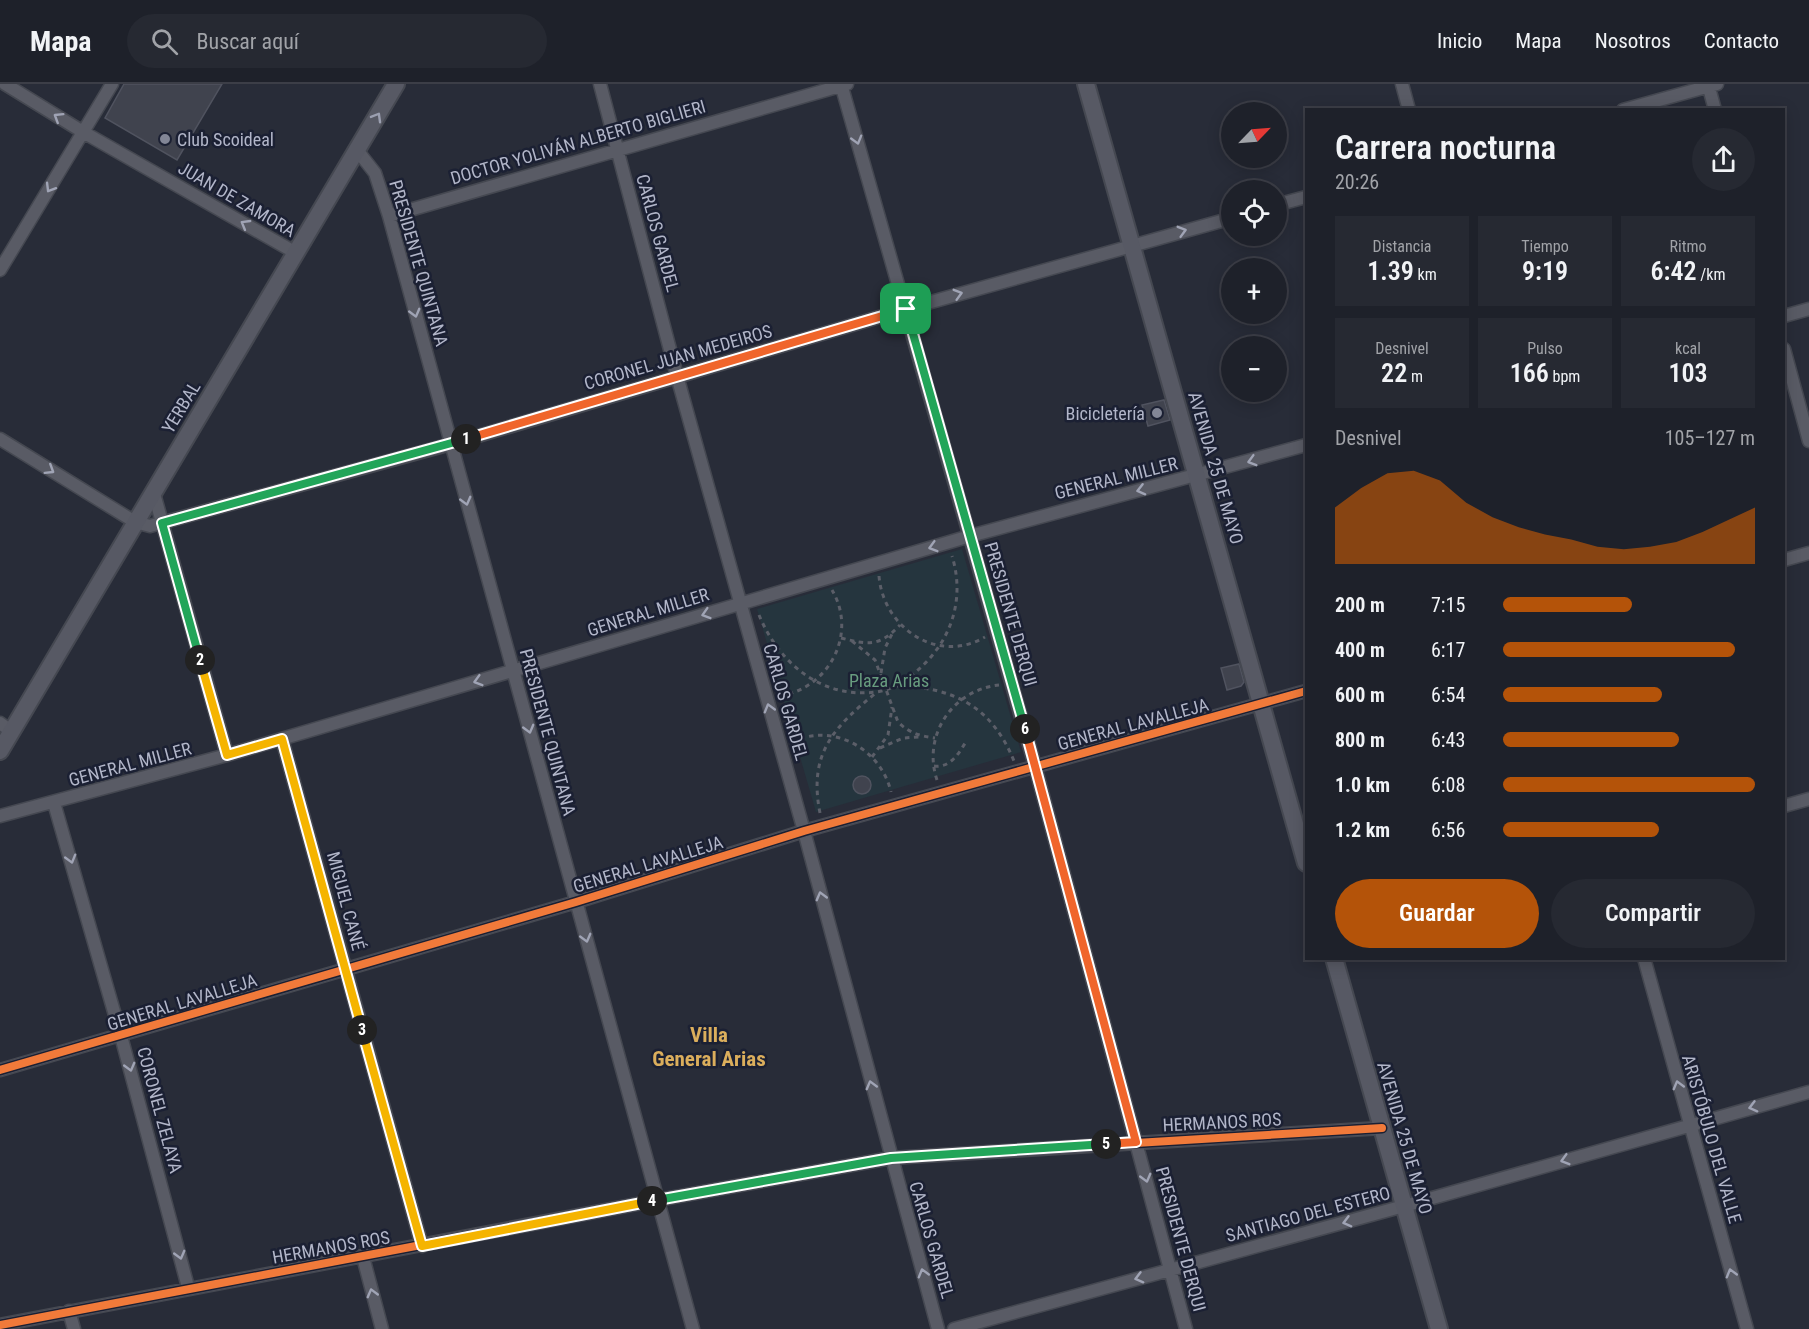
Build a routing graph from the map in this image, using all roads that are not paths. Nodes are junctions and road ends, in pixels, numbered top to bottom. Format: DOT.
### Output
graph roads {
  1 [pos="5,84"];
  2 [pos="112,84"];
  3 [pos="396,84"];
  4 [pos="600,84"];
  5 [pos="843,84"];
  6 [pos="1086,84"];
  7 [pos="1402,84"];
  8 [pos="1711,85"];
  9 [pos="1408,108"];
  10 [pos="1630,108"];
  11 [pos="1715,108"];
  12 [pos="83,132"];
  13 [pos="618,149"];
  14 [pos="357,150"];
  15 [pos="1305,197"];
  16 [pos="1287,202"];
  17 [pos="389,216"];
  18 [pos="1221,221"];
  19 [pos="1133,245"];
  20 [pos="296,253"];
  21 [pos="0,270"];
  22 [pos="906,309"];
  23 [pos="1809,309"];
  24 [pos="1785,316"];
  25 [pos="1785,353"];
  26 [pos="677,376"];
  27 [pos="0,439"];
  28 [pos="1809,441"];
  29 [pos="450,444"];
  30 [pos="1305,445"];
  31 [pos="1198,476"];
  32 [pos="153,490"];
  33 [pos="135,522"];
  34 [pos="162,523"];
  35 [pos="970,536"];
  36 [pos="1809,553"];
  37 [pos="1785,560"];
  38 [pos="740,604"];
  39 [pos="513,671"];
  40 [pos="1305,692"];
  41 [pos="1261,704"];
  42 [pos="6,727"];
  43 [pos="282,739"];
  44 [pos="0,751"];
  45 [pos="227,755"];
  46 [pos="1035,766"];
  47 [pos="1809,799"];
  48 [pos="54,803"];
  49 [pos="1785,806"];
  50 [pos="0,816"];
  51 [pos="804,831"];
  52 [pos="1305,859"];
  53 [pos="576,902"];
  54 [pos="1335,960"];
  55 [pos="1645,960"];
  56 [pos="345,969"];
  57 [pos="122,1036"];
  58 [pos="0,1071"];
  59 [pos="1809,1092"];
  60 [pos="1689,1124"];
  61 [pos="1382,1128"];
  62 [pos="1136,1142"];
  63 [pos="891,1158"];
  64 [pos="658,1200"];
  65 [pos="1404,1206"];
  66 [pos="422,1246"];
  67 [pos="363,1257"];
  68 [pos="1170,1270"];
  69 [pos="189,1287"];
  70 [pos="69,1311"];
  71 [pos="0,1325"];
  72 [pos="74,1329"];
  73 [pos="382,1329"];
  74 [pos="693,1329"];
  75 [pos="938,1329"];
  76 [pos="954,1329"];
  77 [pos="1186,1329"];
  78 [pos="1438,1329"];
  79 [pos="1747,1329"];
  12 -- 1 [label="street, JUAN DE ZAMORA, one-way"];
  2 -- 12 [label="street"];
  14 -- 3 [label="main road, YERBAL, one-way"];
  4 -- 13 [label="street, CARLOS GARDEL"];
  5 -- 13 [label="street, DOCTOR YOLIVÁN ALBERTO BIGLIERI"];
  5 -- 22 [label="street, PRESIDENTE DERQUI, one-way"];
  6 -- 19 [label="main road, AVENIDA 25 DE MAYO"];
  7 -- 9 [label="street"];
  8 -- 10 [label="street"];
  8 -- 11 [label="street"];
  20 -- 12 [label="street, JUAN DE ZAMORA, one-way"];
  12 -- 21 [label="street, one-way"];
  13 -- 17 [label="street, DOCTOR YOLIVÁN ALBERTO BIGLIERI"];
  13 -- 26 [label="street, CARLOS GARDEL"];
  14 -- 17 [label="street, PRESIDENTE QUINTANA"];
  14 -- 20 [label="main road, YERBAL"];
  15 -- 16 [label="street"];
  17 -- 29 [label="street, PRESIDENTE QUINTANA, one-way"];
  19 -- 18 [label="street, CORONEL JUAN MEDEIROS, one-way"];
  22 -- 19 [label="street, CORONEL JUAN MEDEIROS, one-way"];
  19 -- 31 [label="main road, AVENIDA 25 DE MAYO"];
  20 -- 32 [label="main road, YERBAL"];
  22 -- 26 [label="street, CORONEL JUAN MEDEIROS"];
  22 -- 35 [label="street, PRESIDENTE DERQUI"];
  23 -- 24 [label="street"];
  25 -- 28 [label="street"];
  26 -- 29 [label="street, CORONEL JUAN MEDEIROS"];
  26 -- 38 [label="street, CARLOS GARDEL"];
  27 -- 33 [label="street, one-way"];
  29 -- 34 [label="street, CORONEL JUAN MEDEIROS"];
  29 -- 39 [label="street, PRESIDENTE QUINTANA, one-way"];
  30 -- 31 [label="street, GENERAL MILLER, one-way"];
  31 -- 35 [label="street, GENERAL MILLER, one-way"];
  31 -- 41 [label="main road, AVENIDA 25 DE MAYO"];
  32 -- 33 [label="main road, YERBAL"];
  32 -- 34 [label="street"];
  33 -- 34 [label="street, CORONEL JUAN MEDEIROS"];
  33 -- 42 [label="main road, YERBAL"];
  34 -- 45 [label="street"];
  35 -- 38 [label="street, GENERAL MILLER, one-way"];
  35 -- 46 [label="street, PRESIDENTE DERQUI"];
  36 -- 37 [label="street"];
  38 -- 39 [label="street, GENERAL MILLER, one-way"];
  51 -- 38 [label="street, CARLOS GARDEL, one-way"];
  39 -- 43 [label="street, GENERAL MILLER, one-way"];
  39 -- 53 [label="street, PRESIDENTE QUINTANA, one-way"];
  40 -- 41 [label="street, GENERAL LAVALLEJA"];
  41 -- 46 [label="street, GENERAL LAVALLEJA"];
  41 -- 52 [label="main road, AVENIDA 25 DE MAYO"];
  42 -- 44 [label="main road, YERBAL"];
  43 -- 45 [label="street, GENERAL MILLER"];
  43 -- 56 [label="street, MIGUEL CANÉ"];
  45 -- 48 [label="street, GENERAL MILLER"];
  46 -- 51 [label="street, GENERAL LAVALLEJA"];
  46 -- 62 [label="street, PRESIDENTE DERQUI"];
  47 -- 49 [label="street"];
  48 -- 50 [label="street, GENERAL MILLER"];
  48 -- 57 [label="street, CORONEL ZELAYA, one-way"];
  51 -- 53 [label="street, GENERAL LAVALLEJA"];
  63 -- 51 [label="street, CARLOS GARDEL, one-way"];
  53 -- 56 [label="street, GENERAL LAVALLEJA"];
  53 -- 64 [label="street, PRESIDENTE QUINTANA, one-way"];
  54 -- 61 [label="main road, AVENIDA 25 DE MAYO"];
  60 -- 55 [label="street, ARISTÓBULO DEL VALLE, one-way"];
  56 -- 57 [label="street, GENERAL LAVALLEJA"];
  56 -- 66 [label="street, MIGUEL CANÉ"];
  57 -- 58 [label="street, GENERAL LAVALLEJA"];
  57 -- 69 [label="street, CORONEL ZELAYA, one-way"];
  59 -- 60 [label="street, SANTIAGO DEL ESTERO, one-way"];
  60 -- 65 [label="street, SANTIAGO DEL ESTERO, one-way"];
  79 -- 60 [label="street, ARISTÓBULO DEL VALLE, one-way"];
  61 -- 62 [label="street, HERMANOS ROS"];
  61 -- 65 [label="main road, AVENIDA 25 DE MAYO"];
  62 -- 63 [label="street, HERMANOS ROS"];
  62 -- 68 [label="street, PRESIDENTE DERQUI, one-way"];
  63 -- 64 [label="street, HERMANOS ROS"];
  75 -- 63 [label="street, CARLOS GARDEL, one-way"];
  64 -- 66 [label="street, HERMANOS ROS"];
  64 -- 74 [label="street, PRESIDENTE QUINTANA"];
  65 -- 68 [label="street, SANTIAGO DEL ESTERO, one-way"];
  65 -- 78 [label="main road, AVENIDA 25 DE MAYO"];
  66 -- 67 [label="street, HERMANOS ROS"];
  67 -- 69 [label="street, HERMANOS ROS"];
  73 -- 67 [label="street, one-way"];
  68 -- 76 [label="street, SANTIAGO DEL ESTERO, one-way"];
  68 -- 77 [label="street, PRESIDENTE DERQUI"];
  69 -- 70 [label="street, HERMANOS ROS"];
  70 -- 71 [label="street, HERMANOS ROS"];
  70 -- 72 [label="street"];
}
